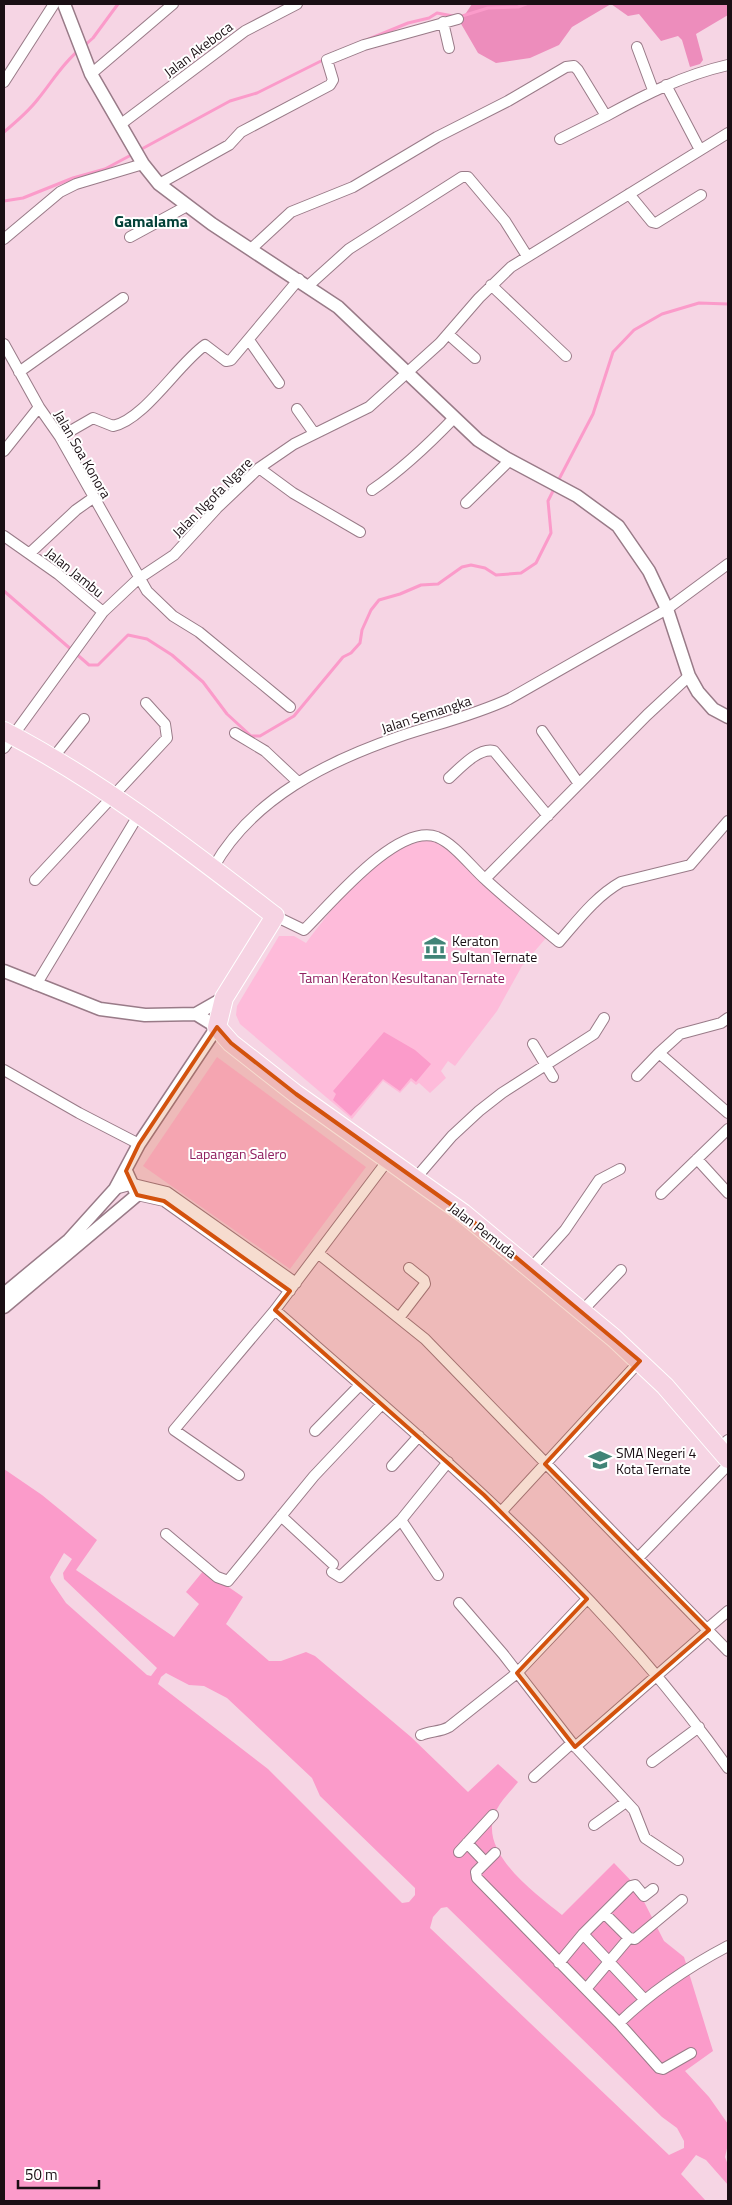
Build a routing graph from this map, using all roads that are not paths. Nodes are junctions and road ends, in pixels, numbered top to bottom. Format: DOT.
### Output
graph roads {
  1 [pos="54,4"];
  2 [pos="64,4"];
  3 [pos="173,4"];
  4 [pos="297,4"];
  5 [pos="458,19"];
  6 [pos="443,22"];
  7 [pos="637,47"];
  8 [pos="449,48"];
  9 [pos="728,65"];
  10 [pos="88,68"];
  11 [pos="4,82"];
  12 [pos="666,85"];
  13 [pos="653,90"];
  14 [pos="606,116"];
  15 [pos="121,124"];
  16 [pos="728,133"];
  17 [pos="560,139"];
  18 [pos="700,150"];
  19 [pos="138,156"];
  20 [pos="159,184"];
  21 [pos="629,194"];
  22 [pos="701,195"];
  23 [pos="187,206"];
  24 [pos="130,237"];
  25 [pos="4,239"];
  26 [pos="251,249"];
  27 [pos="527,256"];
  28 [pos="304,283"];
  29 [pos="491,285"];
  30 [pos="123,298"];
  31 [pos="448,334"];
  32 [pos="249,340"];
  33 [pos="4,344"];
  34 [pos="566,356"];
  35 [pos="475,358"];
  36 [pos="19,372"];
  37 [pos="408,373"];
  38 [pos="279,383"];
  39 [pos="39,407"];
  40 [pos="297,410"];
  41 [pos="454,418"];
  42 [pos="314,434"];
  43 [pos="60,437"];
  44 [pos="4,451"];
  45 [pos="510,460"];
  46 [pos="259,468"];
  47 [pos="372,490"];
  48 [pos="93,498"];
  49 [pos="466,503"];
  50 [pos="360,532"];
  51 [pos="4,536"];
  52 [pos="30,553"];
  53 [pos="728,564"];
  54 [pos="138,579"];
  55 [pos="667,609"];
  56 [pos="103,612"];
  57 [pos="689,676"];
  58 [pos="146,703"];
  59 [pos="290,707"];
  60 [pos="728,717"];
  61 [pos="84,719"];
  62 [pos="542,731"];
  63 [pos="235,733"];
  64 [pos="7,738"];
  65 [pos="53,758"];
  66 [pos="449,778"];
  67 [pos="298,782"];
  68 [pos="579,784"];
  69 [pos="114,796"];
  70 [pos="139,814"];
  71 [pos="548,816"];
  72 [pos="728,822"];
  73 [pos="213,868"];
  74 [pos="35,880"];
  75 [pos="485,880"];
  76 [pos="275,916"];
  77 [pos="4,971"];
  78 [pos="36,985"];
  79 [pos="224,998"];
  80 [pos="196,1014"];
  81 [pos="604,1018"];
  82 [pos="726,1024"];
  83 [pos="217,1027"];
  84 [pos="533,1044"];
  85 [pos="660,1053"];
  86 [pos="545,1064"];
  87 [pos="4,1070"];
  88 [pos="637,1076"];
  89 [pos="553,1077"];
  90 [pos="728,1113"];
  91 [pos="728,1129"];
  92 [pos="139,1144"];
  93 [pos="697,1159"];
  94 [pos="388,1160"];
  95 [pos="620,1169"];
  96 [pos="126,1171"];
  97 [pos="415,1179"];
  98 [pos="115,1189"];
  99 [pos="135,1189"];
  100 [pos="728,1193"];
  101 [pos="660,1194"];
  102 [pos="319,1254"];
  103 [pos="409,1268"];
  104 [pos="531,1268"];
  105 [pos="621,1270"];
  106 [pos="293,1287"];
  107 [pos="4,1294"];
  108 [pos="4,1307"];
  109 [pos="275,1310"];
  110 [pos="582,1311"];
  111 [pos="399,1318"];
  112 [pos="640,1361"];
  113 [pos="360,1384"];
  114 [pos="382,1404"];
  115 [pos="315,1431"];
  116 [pos="419,1436"];
  117 [pos="725,1449"];
  118 [pos="448,1462"];
  119 [pos="545,1464"];
  120 [pos="728,1465"];
  121 [pos="392,1466"];
  122 [pos="239,1475"];
  123 [pos="502,1511"];
  124 [pos="280,1516"];
  125 [pos="401,1520"];
  126 [pos="166,1534"];
  127 [pos="638,1558"];
  128 [pos="438,1575"];
  129 [pos="587,1598"];
  130 [pos="459,1603"];
  131 [pos="728,1610"];
  132 [pos="708,1630"];
  133 [pos="728,1651"];
  134 [pos="517,1673"];
  135 [pos="657,1674"];
  136 [pos="699,1727"];
  137 [pos="421,1735"];
  138 [pos="573,1745"];
  139 [pos="652,1762"];
  140 [pos="728,1768"];
  141 [pos="534,1777"];
  142 [pos="626,1802"];
  143 [pos="493,1815"];
  144 [pos="594,1824"];
  145 [pos="467,1844"];
  146 [pos="459,1852"];
  147 [pos="495,1852"];
  148 [pos="678,1860"];
  149 [pos="485,1862"];
  150 [pos="653,1888"];
  151 [pos="682,1900"];
  152 [pos="604,1913"];
  153 [pos="583,1934"];
  154 [pos="629,1938"];
  155 [pos="728,1946"];
  156 [pos="610,1962"];
  157 [pos="560,1963"];
  158 [pos="586,1989"];
  159 [pos="644,1999"];
  160 [pos="619,2023"];
  161 [pos="691,2053"];
  1 -- 11 [label="street"];
  2 -- 10 [label="street"];
  3 -- 10 [label="street"];
  4 -- 15 [label="street, Jalan Akeboca"];
  5 -- 6 [label="street"];
  6 -- 8 [label="street"];
  6 -- 20 [label="street"];
  7 -- 13 [label="street"];
  9 -- 12 [label="street"];
  10 -- 15 [label="street"];
  12 -- 13 [label="street"];
  12 -- 18 [label="street"];
  13 -- 14 [label="street"];
  14 -- 17 [label="street"];
  14 -- 26 [label="street"];
  15 -- 19 [label="street"];
  16 -- 18 [label="street, Jalan Ngofa Ngare"];
  18 -- 21 [label="street, Jalan Ngofa Ngare"];
  19 -- 20 [label="street"];
  19 -- 25 [label="street"];
  20 -- 23 [label="street"];
  21 -- 22 [label="street"];
  21 -- 27 [label="street, Jalan Ngofa Ngare"];
  23 -- 24 [label="street"];
  23 -- 26 [label="street"];
  26 -- 28 [label="street"];
  27 -- 28 [label="street"];
  27 -- 29 [label="street, Jalan Ngofa Ngare"];
  28 -- 32 [label="street"];
  28 -- 37 [label="street"];
  29 -- 31 [label="street, Jalan Ngofa Ngare"];
  29 -- 34 [label="street"];
  30 -- 36 [label="street"];
  31 -- 35 [label="street"];
  31 -- 37 [label="street, Jalan Ngofa Ngare"];
  32 -- 38 [label="street"];
  32 -- 43 [label="street"];
  33 -- 36 [label="street, Jalan Soa Konora"];
  36 -- 39 [label="street, Jalan Soa Konora"];
  37 -- 41 [label="street"];
  37 -- 42 [label="street, Jalan Ngofa Ngare"];
  39 -- 43 [label="street, Jalan Soa Konora"];
  39 -- 44 [label="street"];
  40 -- 42 [label="street"];
  41 -- 45 [label="street"];
  41 -- 47 [label="street"];
  42 -- 46 [label="street, Jalan Ngofa Ngare"];
  43 -- 48 [label="street, Jalan Soa Konora"];
  45 -- 49 [label="street"];
  45 -- 55 [label="street"];
  46 -- 50 [label="street"];
  46 -- 54 [label="street, Jalan Ngofa Ngare"];
  48 -- 52 [label="street"];
  48 -- 54 [label="street, Jalan Soa Konora"];
  51 -- 52 [label="street, Jalan Jambu"];
  52 -- 56 [label="street, Jalan Jambu"];
  53 -- 55 [label="street, Jalan Semangka"];
  54 -- 56 [label="street, Jalan Ngofa Ngare"];
  54 -- 59 [label="street, Jalan Soa Konora"];
  55 -- 57 [label="street"];
  55 -- 67 [label="street, Jalan Semangka"];
  56 -- 64 [label="street, Jalan Ngofa Ngare"];
  57 -- 60 [label="street"];
  57 -- 68 [label="street"];
  58 -- 69 [label="street"];
  61 -- 65 [label="street"];
  62 -- 68 [label="street"];
  63 -- 67 [label="street"];
  64 -- 65 [label="highway"];
  65 -- 69 [label="highway"];
  66 -- 71 [label="street"];
  67 -- 73 [label="street, Jalan Semangka"];
  68 -- 71 [label="street"];
  69 -- 70 [label="highway"];
  69 -- 74 [label="street"];
  70 -- 73 [label="highway"];
  70 -- 78 [label="street"];
  71 -- 75 [label="street"];
  72 -- 75 [label="street"];
  73 -- 76 [label="highway"];
  75 -- 76 [label="street"];
  76 -- 79 [label="highway"];
  77 -- 78 [label="street"];
  78 -- 80 [label="street"];
  79 -- 80 [label="street"];
  79 -- 83 [label="highway"];
  80 -- 83 [label="street"];
  81 -- 86 [label="street"];
  82 -- 85 [label="street"];
  83 -- 92 [label="street"];
  83 -- 94 [label="highway, Jalan Pemuda"];
  84 -- 86 [label="street"];
  85 -- 88 [label="street"];
  85 -- 90 [label="street"];
  86 -- 89 [label="street"];
  86 -- 97 [label="street"];
  87 -- 92 [label="street"];
  91 -- 93 [label="street"];
  92 -- 96 [label="street"];
  93 -- 100 [label="street"];
  93 -- 101 [label="street"];
  94 -- 97 [label="highway, Jalan Pemuda"];
  94 -- 102 [label="street"];
  95 -- 104 [label="street"];
  96 -- 98 [label="street"];
  96 -- 99 [label="street"];
  97 -- 104 [label="highway, Jalan Pemuda"];
  98 -- 99 [label="street"];
  98 -- 107 [label="street"];
  99 -- 106 [label="street"];
  99 -- 108 [label="street"];
  102 -- 106 [label="street"];
  102 -- 111 [label="street"];
  103 -- 111 [label="street"];
  104 -- 110 [label="highway, Jalan Pemuda"];
  105 -- 110 [label="street"];
  106 -- 109 [label="street"];
  109 -- 113 [label="street"];
  109 -- 122 [label="street"];
  110 -- 112 [label="highway, Jalan Pemuda"];
  111 -- 119 [label="street"];
  112 -- 117 [label="highway, Jalan Pemuda"];
  112 -- 119 [label="street"];
  113 -- 114 [label="street"];
  113 -- 115 [label="street"];
  114 -- 116 [label="street"];
  114 -- 124 [label="street"];
  116 -- 118 [label="street"];
  116 -- 121 [label="street"];
  118 -- 123 [label="street"];
  118 -- 125 [label="street"];
  119 -- 123 [label="street"];
  119 -- 127 [label="street"];
  120 -- 127 [label="street"];
  123 -- 129 [label="street"];
  124 -- 125 [label="street"];
  124 -- 126 [label="street"];
  125 -- 128 [label="street"];
  127 -- 132 [label="street"];
  129 -- 134 [label="street"];
  129 -- 135 [label="street"];
  130 -- 134 [label="street"];
  131 -- 132 [label="street"];
  132 -- 133 [label="street"];
  132 -- 135 [label="street"];
  134 -- 137 [label="street"];
  134 -- 138 [label="street"];
  135 -- 136 [label="street"];
  135 -- 138 [label="street"];
  136 -- 139 [label="street"];
  136 -- 140 [label="street"];
  138 -- 141 [label="street"];
  138 -- 142 [label="street"];
  142 -- 144 [label="street"];
  142 -- 148 [label="street"];
  143 -- 145 [label="street"];
  145 -- 146 [label="street"];
  145 -- 149 [label="street"];
  147 -- 149 [label="street"];
  149 -- 157 [label="street"];
  150 -- 152 [label="street"];
  151 -- 154 [label="street"];
  152 -- 153 [label="street"];
  152 -- 154 [label="street"];
  153 -- 156 [label="street"];
  153 -- 157 [label="street"];
  154 -- 156 [label="street"];
  155 -- 159 [label="street"];
  156 -- 158 [label="street"];
  156 -- 159 [label="street"];
  157 -- 158 [label="street"];
  158 -- 160 [label="street"];
  159 -- 160 [label="street"];
  160 -- 161 [label="street"];
}
